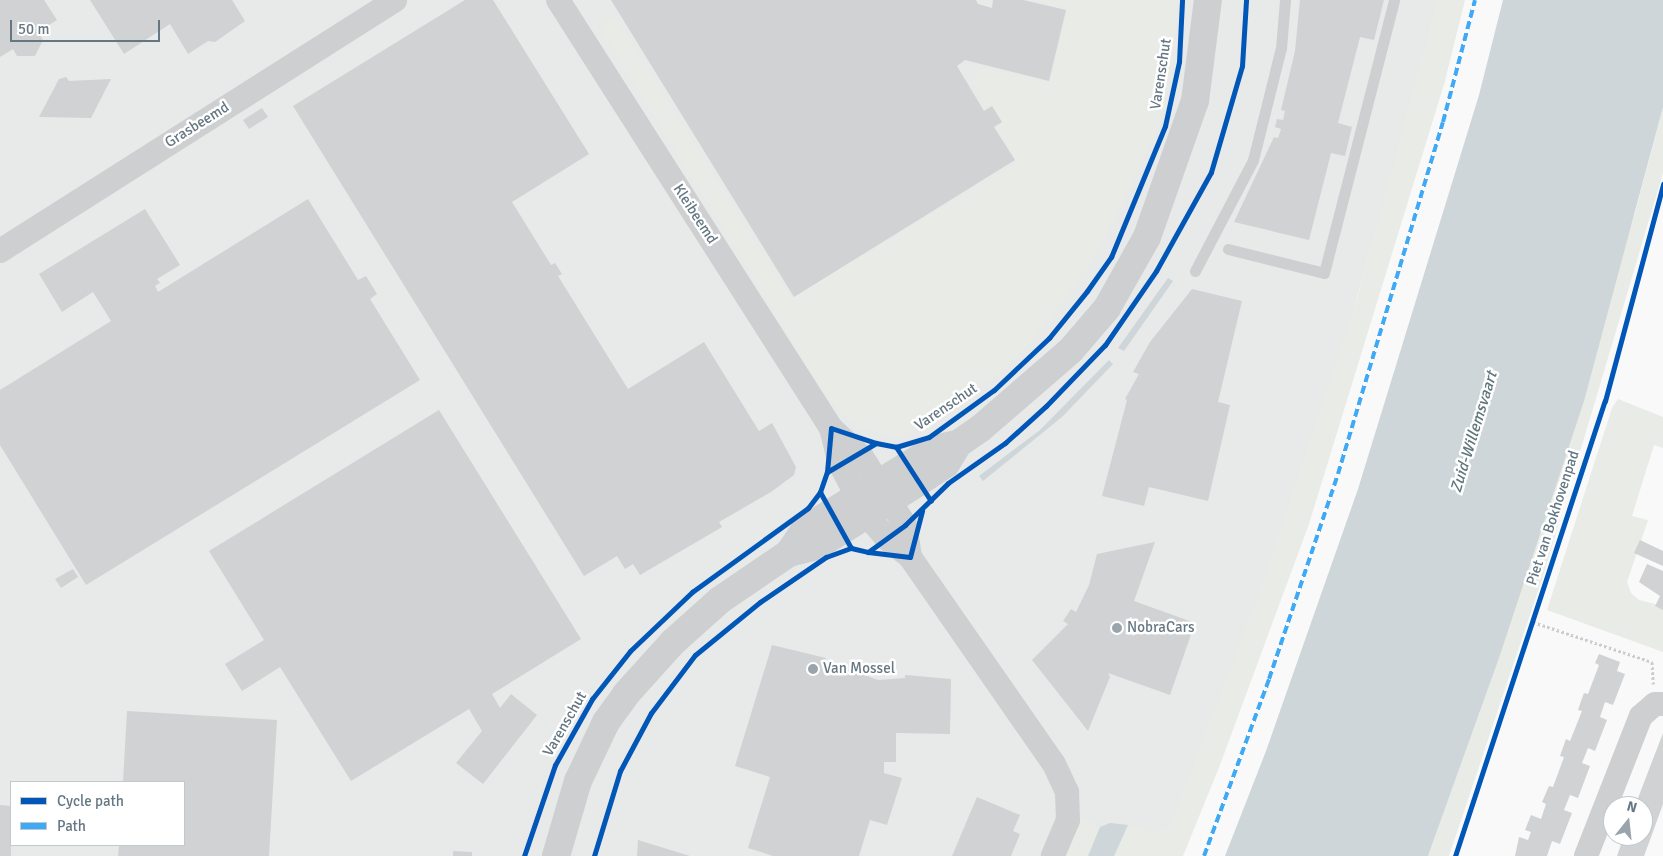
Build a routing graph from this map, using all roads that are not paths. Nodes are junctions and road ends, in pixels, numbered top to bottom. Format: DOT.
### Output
graph roads {
  1 [pos="395,0"];
  2 [pos="558,0"];
  3 [pos="1285,0"];
  4 [pos="1394,0"];
  5 [pos="1207,1"];
  6 [pos="1228,249"];
  7 [pos="0,251"];
  8 [pos="1195,271"];
  9 [pos="873,499"];
  10 [pos="1659,704"];
  11 [pos="556,856"];
  12 [pos="1053,856"];
  13 [pos="1586,856"];
  1 -- 7 [label="street, Grasbeemd"];
  2 -- 9 [label="street, Kleibeemd"];
  3 -- 8 [label="lane"];
  4 -- 6 [label="lane"];
  5 -- 9 [label="street"];
  9 -- 11 [label="street"];
  9 -- 12 [label="street"];
  10 -- 13 [label="street"];
}
